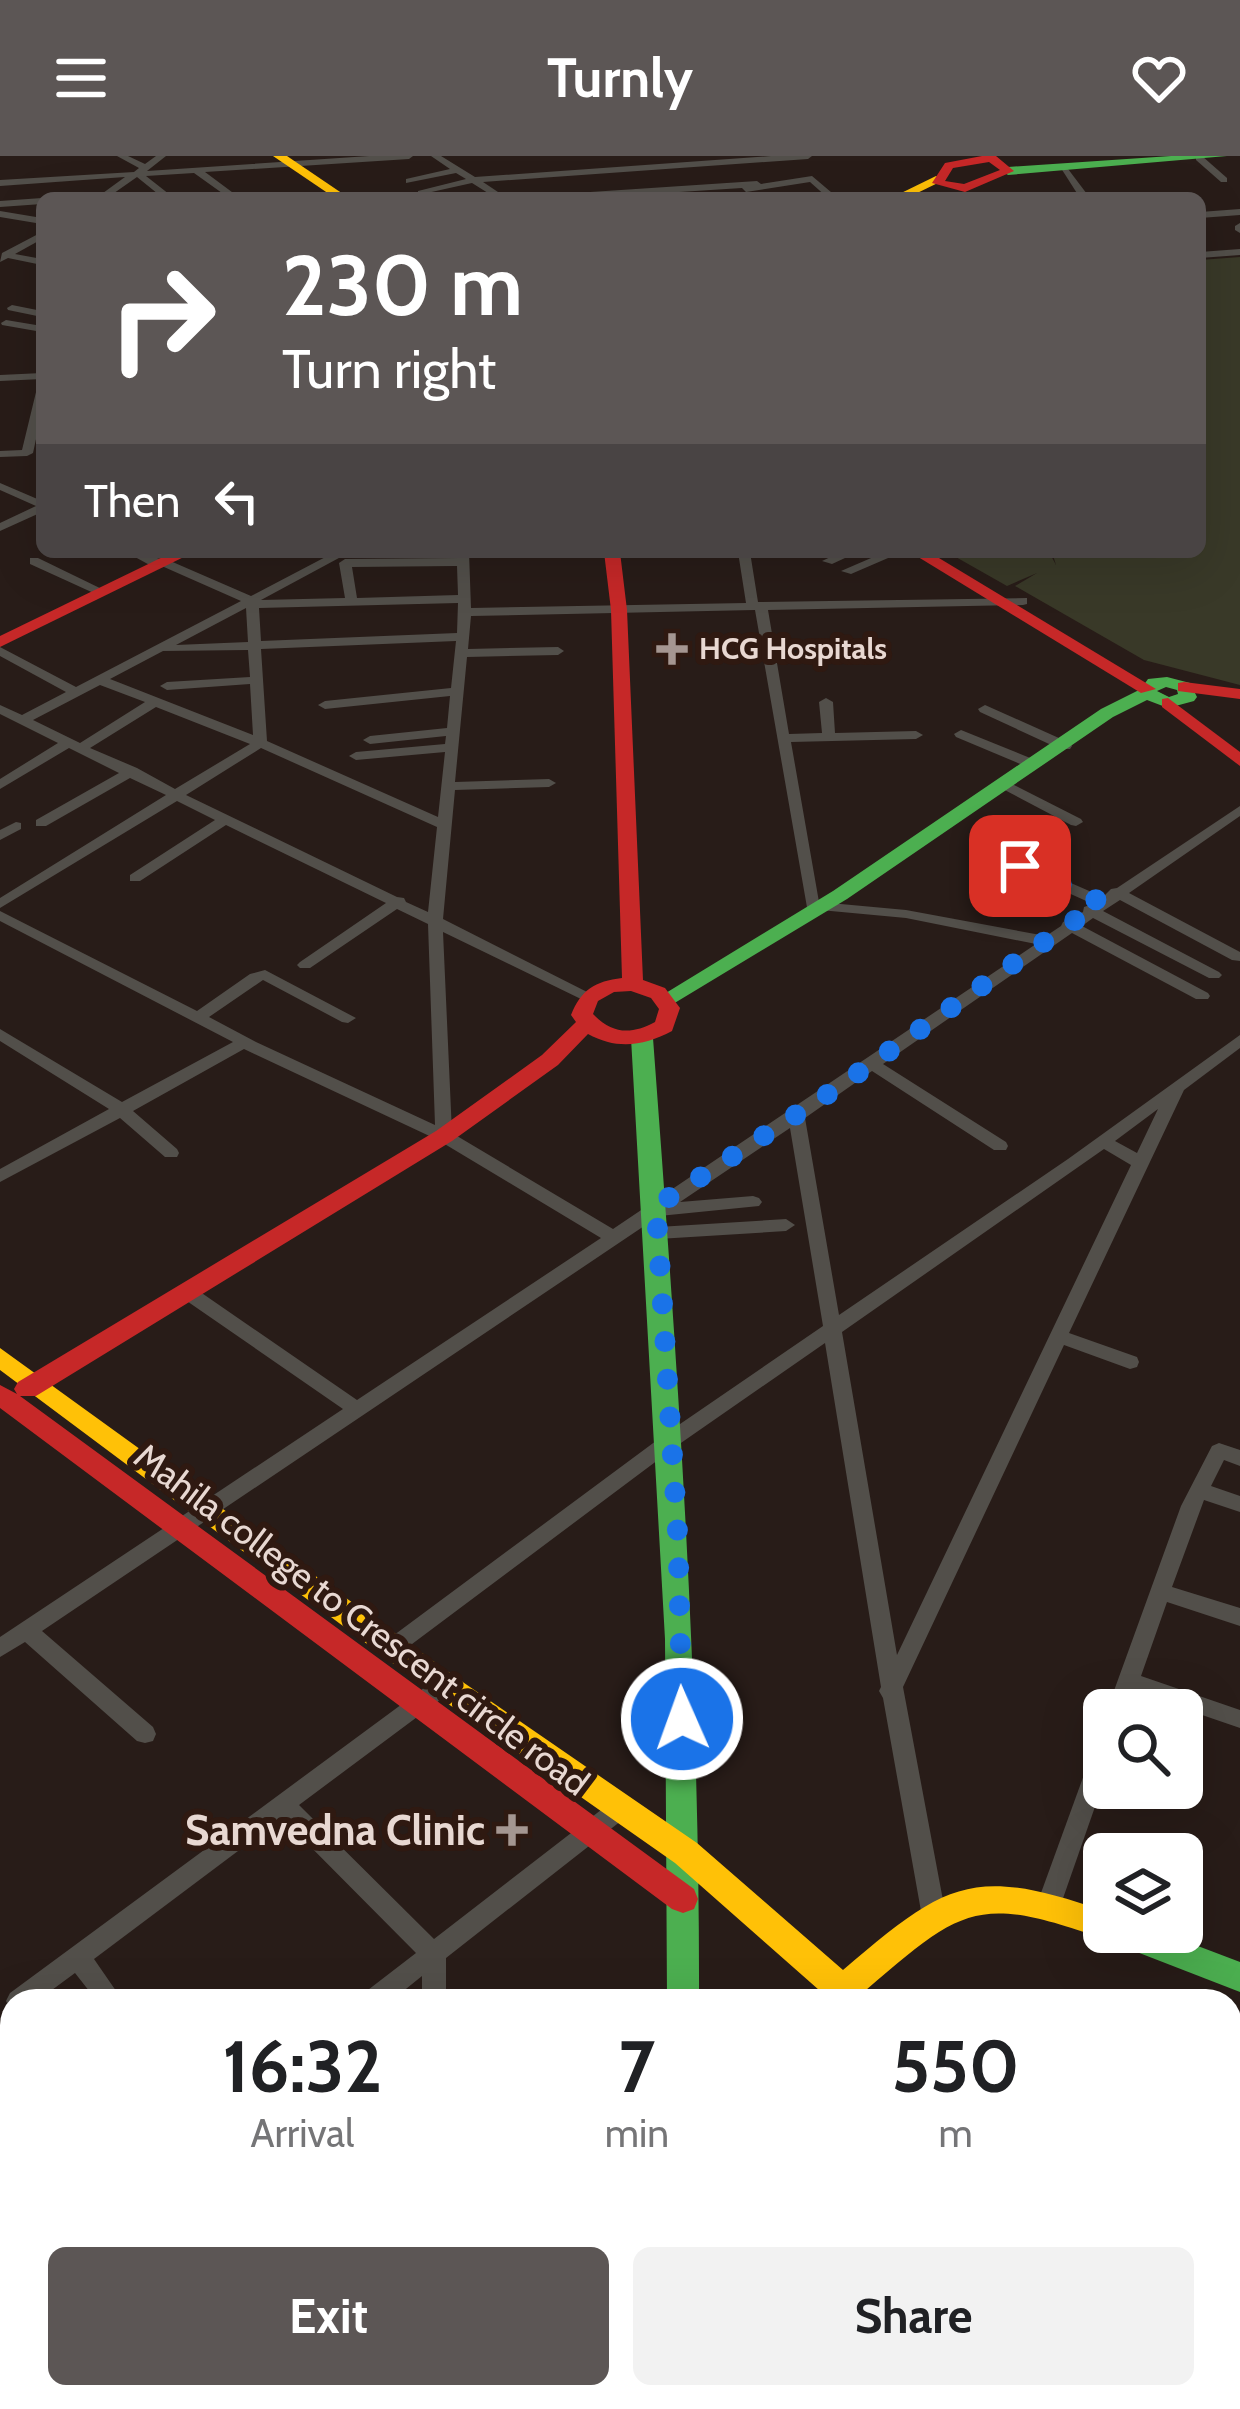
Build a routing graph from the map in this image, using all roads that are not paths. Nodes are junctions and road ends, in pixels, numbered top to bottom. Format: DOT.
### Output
graph roads {
  1 [pos="121,156"];
  2 [pos="162,156"];
  3 [pos="409,156"];
  4 [pos="435,156"];
  5 [pos="812,156"];
  6 [pos="290,159"];
  7 [pos="1091,160"];
  8 [pos="1000,162"];
  9 [pos="1203,162"];
  10 [pos="1052,168"];
  11 [pos="196,170"];
  12 [pos="457,170"];
  13 [pos="142,171"];
  14 [pos="953,174"];
  15 [pos="812,179"];
  16 [pos="473,180"];
  17 [pos="410,181"];
  18 [pos="0,183"];
  19 [pos="757,184"];
  20 [pos="110,192"];
  21 [pos="164,192"];
  22 [pos="227,192"];
  23 [pos="335,192"];
  24 [pos="428,192"];
  25 [pos="492,192"];
  26 [pos="636,192"];
  27 [pos="739,192"];
  28 [pos="826,192"];
  29 [pos="911,192"];
  30 [pos="922,192"];
  31 [pos="1078,192"];
  32 [pos="36,201"];
  33 [pos="20,202"];
  34 [pos="0,204"];
  35 [pos="1239,213"];
  36 [pos="1206,215"];
  37 [pos="36,220"];
  38 [pos="36,238"];
  39 [pos="1240,252"];
  40 [pos="1206,255"];
  41 [pos="2,256"];
  42 [pos="36,261"];
  43 [pos="36,304"];
  44 [pos="36,312"];
  45 [pos="6,323"];
  46 [pos="36,328"];
  47 [pos="36,376"];
  48 [pos="0,378"];
  49 [pos="36,414"];
  50 [pos="36,452"];
  51 [pos="27,453"];
  52 [pos="0,454"];
  53 [pos="0,469"];
  54 [pos="0,486"];
  55 [pos="36,505"];
  56 [pos="36,510"];
  57 [pos="0,527"];
  58 [pos="333,558"];
  59 [pos="443,558"];
  60 [pos="463,558"];
  61 [pos="613,558"];
  62 [pos="745,558"];
  63 [pos="836,558"];
  64 [pos="881,558"];
  65 [pos="929,558"];
  66 [pos="945,558"];
  67 [pos="170,560"];
  68 [pos="34,561"];
  69 [pos="828,561"];
  70 [pos="847,572"];
  71 [pos="102,592"];
  72 [pos="351,600"];
  73 [pos="252,602"];
  74 [pos="1013,602"];
  75 [pos="465,605"];
  76 [pos="757,607"];
  77 [pos="619,610"];
  78 [pos="0,642"];
  79 [pos="462,645"];
  80 [pos="254,646"];
  81 [pos="160,649"];
  82 [pos="0,651"];
  83 [pos="558,651"];
  84 [pos="100,680"];
  85 [pos="256,680"];
  86 [pos="167,686"];
  87 [pos="76,692"];
  88 [pos="458,692"];
  89 [pos="1167,694"];
  90 [pos="1240,694"];
  91 [pos="155,702"];
  92 [pos="826,702"];
  93 [pos="1240,704"];
  94 [pos="325,705"];
  95 [pos="0,709"];
  96 [pos="986,709"];
  97 [pos="24,719"];
  98 [pos="454,730"];
  99 [pos="961,734"];
  100 [pos="916,735"];
  101 [pos="829,737"];
  102 [pos="784,738"];
  103 [pos="370,740"];
  104 [pos="260,743"];
  105 [pos="76,744"];
  106 [pos="1065,746"];
  107 [pos="452,747"];
  108 [pos="356,756"];
  109 [pos="1240,761"];
  110 [pos="1035,765"];
  111 [pos="132,771"];
  112 [pos="549,784"];
  113 [pos="0,785"];
  114 [pos="1006,785"];
  115 [pos="448,786"];
  116 [pos="182,796"];
  117 [pos="1240,810"];
  118 [pos="228,818"];
  119 [pos="1076,822"];
  120 [pos="40,823"];
  121 [pos="444,825"];
  122 [pos="16,826"];
  123 [pos="0,836"];
  124 [pos="1020,866"];
  125 [pos="135,878"];
  126 [pos="1116,892"];
  127 [pos="399,901"];
  128 [pos="0,904"];
  129 [pos="1095,906"];
  130 [pos="818,908"];
  131 [pos="0,915"];
  132 [pos="435,919"];
  133 [pos="1068,926"];
  134 [pos="1046,941"];
  135 [pos="1237,957"];
  136 [pos="305,964"];
  137 [pos="1214,975"];
  138 [pos="629,991"];
  139 [pos="1202,996"];
  140 [pos="197,1018"];
  141 [pos="348,1018"];
  142 [pos="0,1034"];
  143 [pos="614,1034"];
  144 [pos="1240,1040"];
  145 [pos="260,1050"];
  146 [pos="872,1064"];
  147 [pos="1180,1082"];
  148 [pos="122,1110"];
  149 [pos="796,1116"];
  150 [pos="444,1136"];
  151 [pos="1103,1141"];
  152 [pos="1000,1146"];
  153 [pos="171,1154"];
  154 [pos="1141,1163"];
  155 [pos="3,1172"];
  156 [pos="753,1202"];
  157 [pos="656,1216"];
  158 [pos="786,1225"];
  159 [pos="611,1236"];
  160 [pos="187,1292"];
  161 [pos="834,1328"];
  162 [pos="1059,1336"];
  163 [pos="0,1357"];
  164 [pos="1130,1362"];
  165 [pos="37,1383"];
  166 [pos="3,1401"];
  167 [pos="357,1409"];
  168 [pos="671,1439"];
  169 [pos="1240,1458"];
  170 [pos="1198,1490"];
  171 [pos="1240,1504"];
  172 [pos="206,1511"];
  173 [pos="182,1528"];
  174 [pos="1160,1591"];
  175 [pos="1240,1617"];
  176 [pos="11,1635"];
  177 [pos="393,1647"];
  178 [pos="1129,1681"];
  179 [pos="444,1685"];
  180 [pos="1126,1689"];
  181 [pos="890,1691"];
  182 [pos="420,1704"];
  183 [pos="1240,1719"];
  184 [pos="145,1734"];
  185 [pos="285,1806"];
  186 [pos="1083,1809"];
  187 [pos="618,1810"];
  188 [pos="590,1833"];
  189 [pos="686,1853"];
  190 [pos="682,1899"];
  191 [pos="1049,1904"];
  192 [pos="933,1911"];
  193 [pos="1083,1917"];
  194 [pos="1177,1953"];
  195 [pos="434,1955"];
  196 [pos="78,1957"];
  197 [pos="1240,1977"];
  198 [pos="34,1989"];
  199 [pos="102,1989"];
  200 [pos="388,1989"];
  201 [pos="434,1989"];
  202 [pos="683,1989"];
  203 [pos="834,1989"];
  204 [pos="851,1989"];
  1 -- 13 [label="street"];
  2 -- 13 [label="street"];
  3 -- 6 [label="street"];
  4 -- 12 [label="street"];
  5 -- 15 [label="street"];
  5 -- 16 [label="street"];
  6 -- 11 [label="street"];
  6 -- 23 [label="street"];
  7 -- 9 [label="street"];
  7 -- 10 [label="street"];
  8 -- 10 [label="street"];
  8 -- 14 [label="street"];
  10 -- 31 [label="street"];
  11 -- 13 [label="street"];
  11 -- 22 [label="street"];
  12 -- 16 [label="street"];
  12 -- 17 [label="street"];
  13 -- 18 [label="street"];
  13 -- 20 [label="street"];
  13 -- 21 [label="street"];
  14 -- 29 [label="street"];
  14 -- 30 [label="street"];
  15 -- 19 [label="street"];
  15 -- 28 [label="street"];
  16 -- 24 [label="street"];
  16 -- 25 [label="street"];
  19 -- 26 [label="street"];
  19 -- 27 [label="street"];
  32 -- 33 [label="street"];
  33 -- 34 [label="street"];
  33 -- 37 [label="street"];
  35 -- 36 [label="street"];
  38 -- 41 [label="street"];
  39 -- 40 [label="street"];
  41 -- 42 [label="street"];
  43 -- 44 [label="street"];
  45 -- 46 [label="street"];
  47 -- 48 [label="street"];
  49 -- 51 [label="street"];
  50 -- 51 [label="street"];
  51 -- 52 [label="street"];
  51 -- 53 [label="street"];
  54 -- 55 [label="street"];
  56 -- 57 [label="street"];
  58 -- 73 [label="street"];
  59 -- 72 [label="street"];
  60 -- 75 [label="street"];
  61 -- 77 [label="street"];
  62 -- 76 [label="street"];
  63 -- 69 [label="street"];
  64 -- 70 [label="street"];
  65 -- 74 [label="street"];
  66 -- 74 [label="street"];
  67 -- 71 [label="street"];
  67 -- 73 [label="street"];
  68 -- 71 [label="street"];
  71 -- 78 [label="street"];
  72 -- 73 [label="street"];
  72 -- 75 [label="street"];
  73 -- 80 [label="street"];
  73 -- 81 [label="street"];
  74 -- 76 [label="street"];
  74 -- 89 [label="street"];
  75 -- 77 [label="street"];
  75 -- 79 [label="street"];
  76 -- 77 [label="street"];
  76 -- 102 [label="street"];
  77 -- 138 [label="street"];
  79 -- 80 [label="street"];
  79 -- 83 [label="street"];
  79 -- 88 [label="street"];
  80 -- 81 [label="street"];
  80 -- 85 [label="street"];
  81 -- 84 [label="street"];
  82 -- 87 [label="street"];
  84 -- 87 [label="street"];
  84 -- 91 [label="street"];
  85 -- 86 [label="street"];
  85 -- 104 [label="street"];
  87 -- 97 [label="street"];
  88 -- 94 [label="street"];
  88 -- 98 [label="street"];
  89 -- 90 [label="street"];
  89 -- 93 [label="street"];
  89 -- 106 [label="street"];
  89 -- 109 [label="street"];
  91 -- 104 [label="street"];
  91 -- 105 [label="street"];
  92 -- 101 [label="street"];
  95 -- 97 [label="street"];
  96 -- 106 [label="street"];
  97 -- 105 [label="street"];
  98 -- 103 [label="street"];
  98 -- 107 [label="street"];
  99 -- 110 [label="street"];
  100 -- 101 [label="street"];
  101 -- 102 [label="street"];
  102 -- 130 [label="street"];
  104 -- 116 [label="street"];
  104 -- 121 [label="street"];
  105 -- 111 [label="street"];
  105 -- 113 [label="street"];
  106 -- 110 [label="street"];
  107 -- 108 [label="street"];
  107 -- 115 [label="street"];
  110 -- 114 [label="street"];
  111 -- 116 [label="street"];
  111 -- 120 [label="street"];
  112 -- 115 [label="street"];
  114 -- 119 [label="street"];
  114 -- 130 [label="street"];
  115 -- 121 [label="street"];
  116 -- 118 [label="street"];
  116 -- 128 [label="street"];
  117 -- 126 [label="street"];
  118 -- 125 [label="street"];
  118 -- 127 [label="street"];
  121 -- 132 [label="street"];
  122 -- 123 [label="street"];
  124 -- 129 [label="street"];
  126 -- 129 [label="street"];
  126 -- 135 [label="street"];
  127 -- 132 [label="street"];
  127 -- 136 [label="street"];
  129 -- 133 [label="street"];
  129 -- 137 [label="street"];
  130 -- 134 [label="street"];
  130 -- 138 [label="street"];
  131 -- 140 [label="street"];
  132 -- 138 [label="street"];
  132 -- 150 [label="street"];
  133 -- 134 [label="street"];
  133 -- 139 [label="street"];
  134 -- 146 [label="street"];
  138 -- 143 [label="street"];
  138 -- 143 [label="street"];
  140 -- 141 [label="street"];
  140 -- 145 [label="street"];
  142 -- 148 [label="street"];
  143 -- 150 [label="street"];
  143 -- 157 [label="street"];
  144 -- 147 [label="street"];
  145 -- 148 [label="street"];
  145 -- 150 [label="street"];
  146 -- 149 [label="street"];
  146 -- 152 [label="street"];
  147 -- 151 [label="street"];
  147 -- 154 [label="street"];
  148 -- 153 [label="street"];
  148 -- 155 [label="street"];
  149 -- 157 [label="street"];
  149 -- 161 [label="street"];
  150 -- 159 [label="street"];
  150 -- 160 [label="street"];
  151 -- 154 [label="street"];
  151 -- 161 [label="street"];
  154 -- 162 [label="street"];
  156 -- 157 [label="street"];
  157 -- 158 [label="street"];
  157 -- 159 [label="street"];
  157 -- 168 [label="street"];
  159 -- 167 [label="street"];
  160 -- 165 [label="street"];
  160 -- 167 [label="street"];
  161 -- 168 [label="street"];
  161 -- 181 [label="street"];
  162 -- 164 [label="street"];
  162 -- 181 [label="street"];
  163 -- 165 [label="street, Mahila college to Crescent circle road"];
  165 -- 166 [label="street"];
  165 -- 172 [label="street, Mahila college to Crescent circle road"];
  166 -- 173 [label="street, Mahila college to Crescent circle road"];
  167 -- 172 [label="street"];
  168 -- 177 [label="street"];
  168 -- 189 [label="street"];
  169 -- 170 [label="street"];
  170 -- 171 [label="street"];
  170 -- 174 [label="street"];
  172 -- 173 [label="street"];
  172 -- 177 [label="street, Mahila college to Crescent circle road"];
  173 -- 176 [label="street"];
  173 -- 182 [label="street, Mahila college to Crescent circle road"];
  174 -- 175 [label="street"];
  174 -- 178 [label="street"];
  176 -- 184 [label="street"];
  177 -- 179 [label="street, Mahila college to Crescent circle road"];
  178 -- 180 [label="street"];
  178 -- 183 [label="street"];
  179 -- 182 [label="street"];
  179 -- 187 [label="street, Mahila college to Crescent circle road"];
  181 -- 192 [label="street"];
  182 -- 185 [label="street"];
  182 -- 188 [label="street, Mahila college to Crescent circle road"];
  185 -- 195 [label="street"];
  185 -- 196 [label="street"];
  186 -- 191 [label="street"];
  187 -- 188 [label="street"];
  187 -- 189 [label="street, Mahila college to Crescent circle road"];
  188 -- 190 [label="street, Mahila college to Crescent circle road"];
  188 -- 195 [label="street"];
  189 -- 190 [label="street"];
  189 -- 203 [label="street, Mahila college to Crescent circle road"];
  190 -- 202 [label="street"];
  191 -- 192 [label="street"];
  191 -- 193 [label="street"];
  192 -- 204 [label="street"];
  194 -- 197 [label="street"];
  195 -- 200 [label="street"];
  195 -- 201 [label="street"];
  196 -- 198 [label="street"];
  196 -- 199 [label="street"];
}
